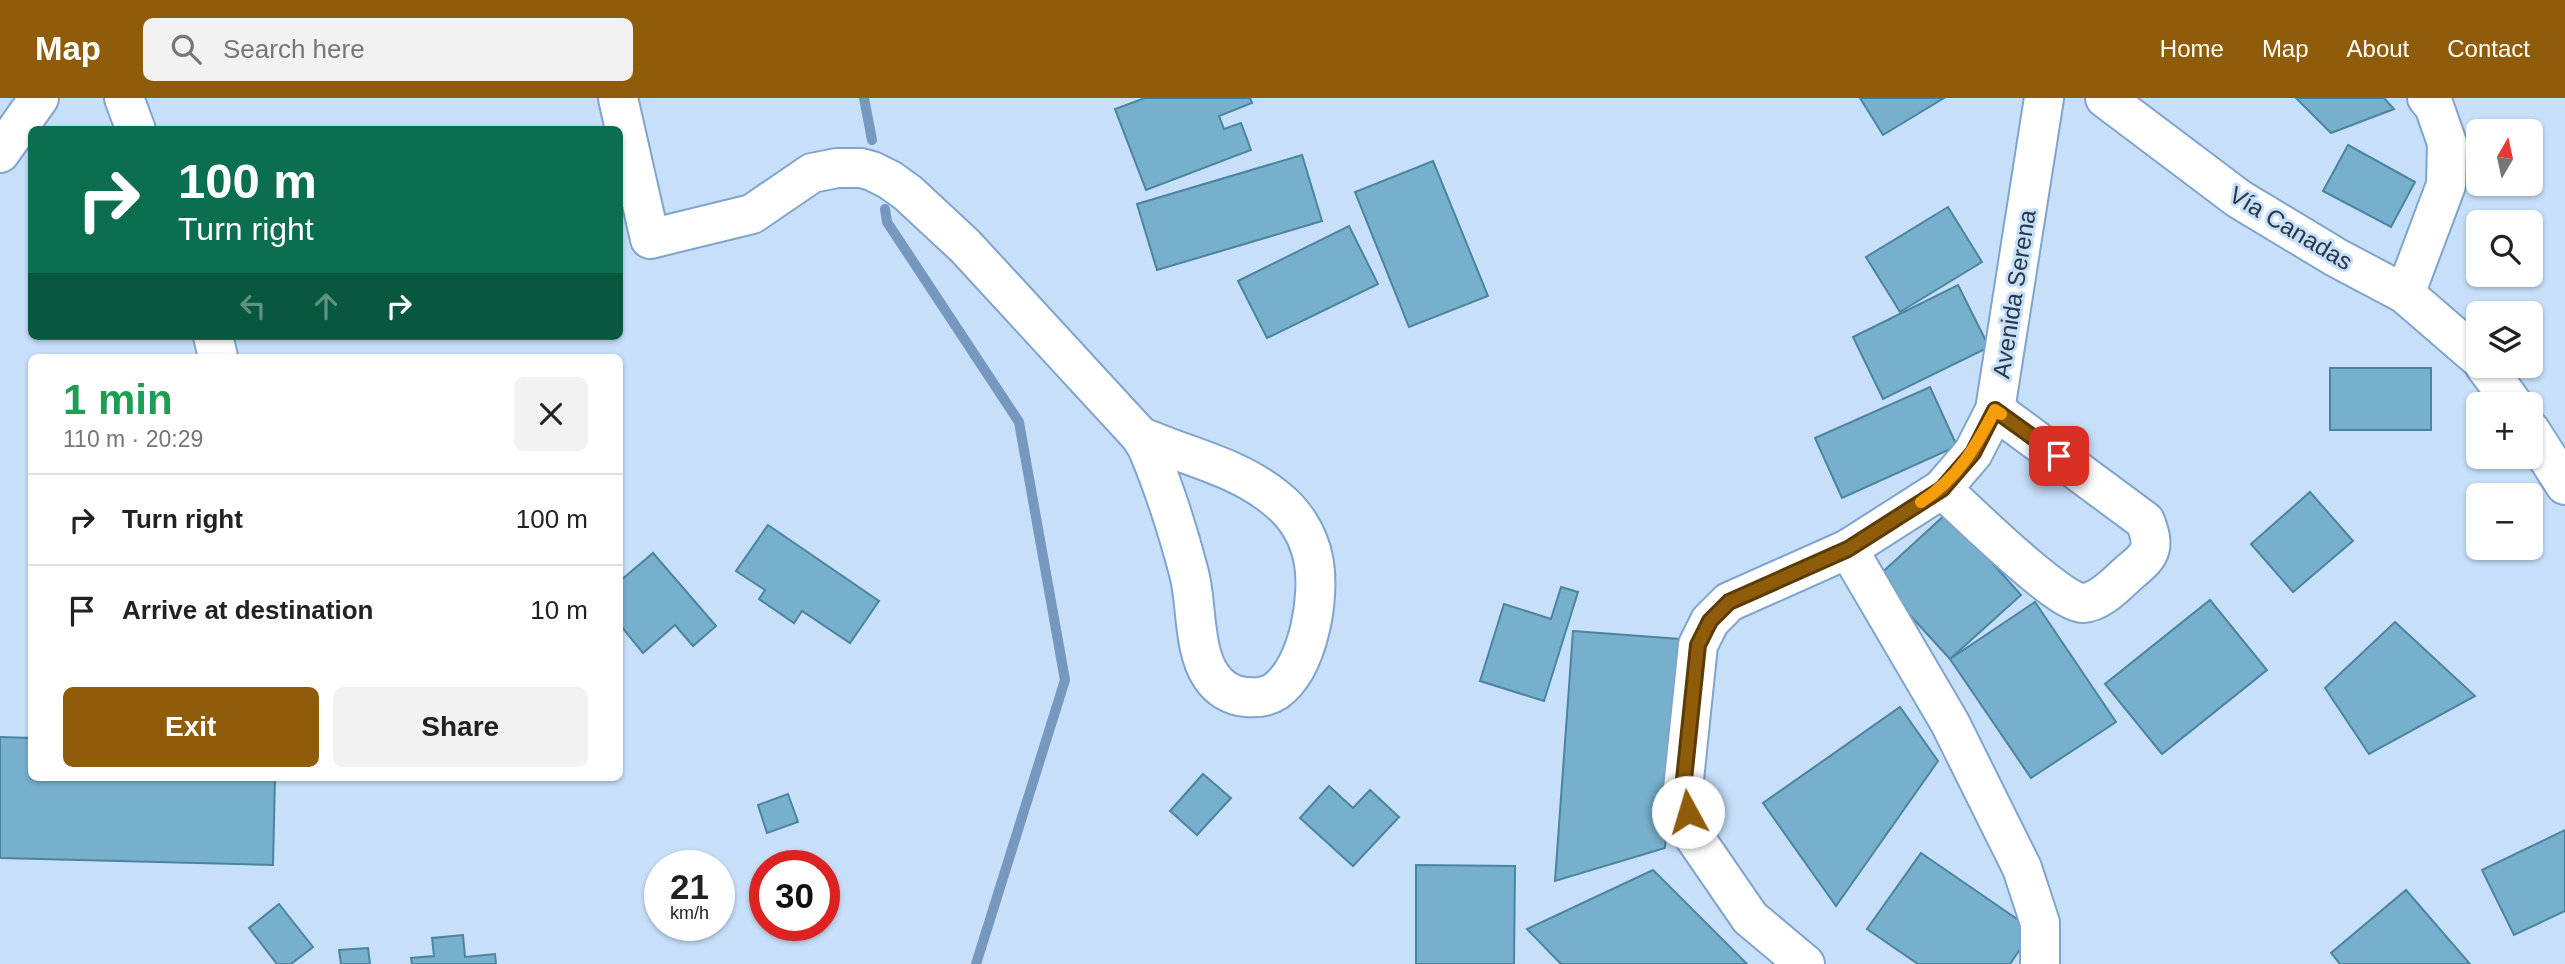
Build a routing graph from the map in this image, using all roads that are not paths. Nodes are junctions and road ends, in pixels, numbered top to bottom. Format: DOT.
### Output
graph roads {
  1 [pos="39,98"];
  2 [pos="124,98"];
  3 [pos="618,98"];
  4 [pos="2044,98"];
  5 [pos="2105,98"];
  6 [pos="2427,98"];
  7 [pos="134,126"];
  8 [pos="0,153"];
  9 [pos="2405,294"];
  10 [pos="2466,347"];
  11 [pos="1995,410"];
  12 [pos="1140,436"];
  13 [pos="2543,450"];
  14 [pos="2565,485"];
  15 [pos="1942,489"];
  16 [pos="1848,549"];
  17 [pos="1805,964"];
  18 [pos="2040,964"];
  1 -- 8 [label="street"];
  2 -- 7 [label="street"];
  3 -- 12 [label="street"];
  4 -- 11 [label="street, Avenida Serena"];
  5 -- 9 [label="street, Vía Canadas"];
  6 -- 9 [label="street"];
  9 -- 10 [label="street, Vía Canadas"];
  11 -- 15 [label="street, Avenida Serena"];
  11 -- 15 [label="street"];
  12 -- 12 [label="street"];
  13 -- 14 [label="street"];
  15 -- 16 [label="street, Avenida Serena"];
  16 -- 17 [label="street, Avenida Serena"];
  16 -- 18 [label="street"];
}
